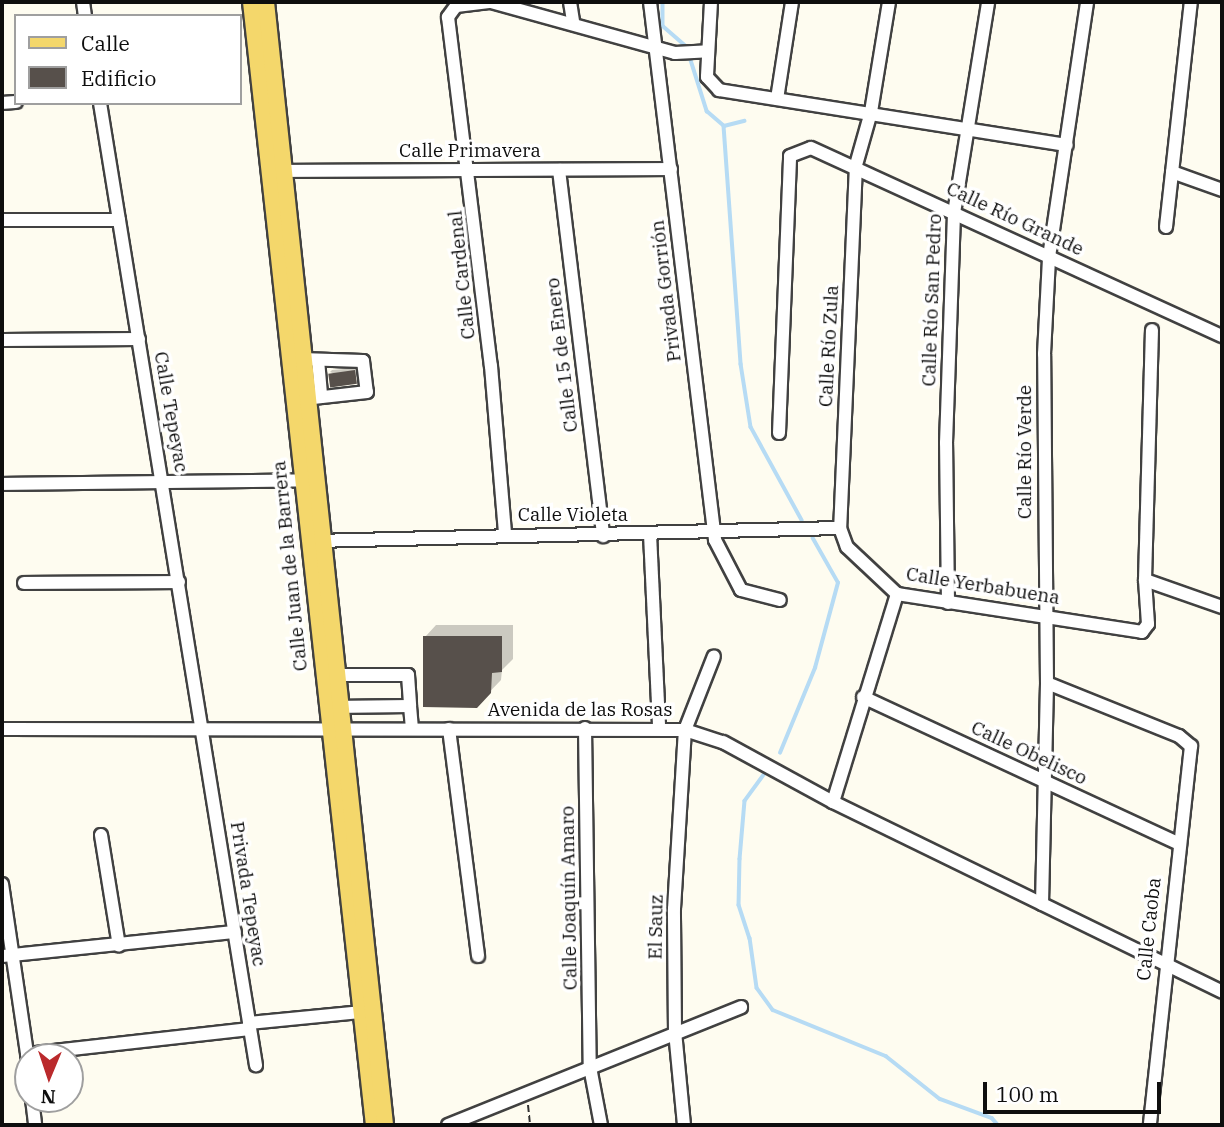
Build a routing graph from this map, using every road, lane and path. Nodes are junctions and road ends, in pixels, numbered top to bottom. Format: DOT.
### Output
graph roads {
  1 [pos="251,2"];
  2 [pos="266,2"];
  3 [pos="490,2"];
  4 [pos="570,2"];
  5 [pos="650,2"];
  6 [pos="711,2"];
  7 [pos="792,2"];
  8 [pos="889,2"];
  9 [pos="988,2"];
  10 [pos="1087,2"];
  11 [pos="1191,2"];
  12 [pos="573,22"];
  13 [pos="655,45"];
  14 [pos="708,51"];
  15 [pos="777,99"];
  16 [pos="100,105"];
  17 [pos="871,112"];
  18 [pos="969,126"];
  19 [pos="1067,145"];
  20 [pos="856,165"];
  21 [pos="671,169"];
  22 [pos="559,170"];
  23 [pos="470,171"];
  24 [pos="277,172"];
  25 [pos="1172,172"];
  26 [pos="1222,190"];
  27 [pos="954,213"];
  28 [pos="2,220"];
  29 [pos="119,220"];
  30 [pos="1166,227"];
  31 [pos="1049,257"];
  32 [pos="1152,330"];
  33 [pos="1222,336"];
  34 [pos="139,339"];
  35 [pos="2,340"];
  36 [pos="301,359"];
  37 [pos="318,360"];
  38 [pos="306,391"];
  39 [pos="779,433"];
  40 [pos="308,480"];
  41 [pos="163,482"];
  42 [pos="2,484"];
  43 [pos="840,528"];
  44 [pos="713,533"];
  45 [pos="505,534"];
  46 [pos="650,534"];
  47 [pos="603,536"];
  48 [pos="313,541"];
  49 [pos="1145,580"];
  50 [pos="179,582"];
  51 [pos="24,583"];
  52 [pos="897,594"];
  53 [pos="780,600"];
  54 [pos="948,603"];
  55 [pos="1222,607"];
  56 [pos="1045,615"];
  57 [pos="714,656"];
  58 [pos="330,675"];
  59 [pos="1047,683"];
  60 [pos="863,697"];
  61 [pos="410,706"];
  62 [pos="334,707"];
  63 [pos="659,727"];
  64 [pos="203,728"];
  65 [pos="585,728"];
  66 [pos="2,729"];
  67 [pos="412,729"];
  68 [pos="449,729"];
  69 [pos="336,730"];
  70 [pos="685,730"];
  71 [pos="1045,781"];
  72 [pos="834,802"];
  73 [pos="101,835"];
  74 [pos="1179,844"];
  75 [pos="2,884"];
  76 [pos="1042,904"];
  77 [pos="235,932"];
  78 [pos="119,946"];
  79 [pos="8,955"];
  80 [pos="478,956"];
  81 [pos="1164,966"];
  82 [pos="1222,992"];
  83 [pos="741,1007"];
  84 [pos="362,1012"];
  85 [pos="249,1026"];
  86 [pos="675,1032"];
  87 [pos="25,1043"];
  88 [pos="84,1050"];
  89 [pos="256,1065"];
  90 [pos="590,1067"];
  91 [pos="527,1093"];
  92 [pos="373,1125"];
  93 [pos="385,1125"];
  94 [pos="448,1125"];
  95 [pos="530,1125"];
  96 [pos="601,1125"];
  97 [pos="684,1125"];
  98 [pos="1150,1125"];
  1 -- 24 [label="main road, Calle Juan de la Barrera"];
  2 -- 24 [label="main road, Calle Juan de la Barrera"];
  3 -- 12 [label="street"];
  3 -- 23 [label="street, Calle Cardenal"];
  4 -- 12 [label="street"];
  5 -- 13 [label="street, Privada Gorrión"];
  6 -- 14 [label="street"];
  7 -- 15 [label="street"];
  8 -- 17 [label="street, Calle Río Zula"];
  9 -- 18 [label="street, Calle Río San Pedro"];
  10 -- 19 [label="street, Calle Río Verde"];
  11 -- 25 [label="street"];
  12 -- 13 [label="street"];
  13 -- 14 [label="street"];
  13 -- 21 [label="street, Privada Gorrión"];
  14 -- 15 [label="street"];
  15 -- 17 [label="street"];
  16 -- 29 [label="street, Calle Tepeyac"];
  17 -- 18 [label="street"];
  17 -- 20 [label="street, Calle Río Zula"];
  18 -- 19 [label="street"];
  18 -- 27 [label="street, Calle Río San Pedro"];
  19 -- 31 [label="street, Calle Río Verde"];
  20 -- 27 [label="street, Calle Río Grande"];
  20 -- 39 [label="street, Calle Río Grande"];
  20 -- 43 [label="street, Calle Río Zula"];
  21 -- 22 [label="street, Calle Primavera"];
  21 -- 44 [label="street, Privada Gorrión"];
  22 -- 23 [label="street, Calle Primavera"];
  22 -- 47 [label="street, Calle 15 de Enero"];
  23 -- 24 [label="street, Calle Primavera"];
  23 -- 45 [label="street, Calle Cardenal"];
  24 -- 36 [label="main road, Calle Juan de la Barrera"];
  24 -- 38 [label="main road, Calle Juan de la Barrera"];
  25 -- 26 [label="street"];
  25 -- 30 [label="street"];
  27 -- 31 [label="street, Calle Río Grande"];
  27 -- 54 [label="street, Calle Río San Pedro"];
  28 -- 29 [label="street"];
  29 -- 34 [label="street, Calle Tepeyac"];
  31 -- 33 [label="street, Calle Río Grande"];
  31 -- 56 [label="street, Calle Río Verde"];
  32 -- 49 [label="street"];
  34 -- 35 [label="street"];
  34 -- 41 [label="street, Calle Tepeyac"];
  36 -- 37 [label="street"];
  36 -- 38 [label="main road, Calle Juan de la Barrera"];
  37 -- 38 [label="street"];
  37 -- 38 [label="street"];
  38 -- 40 [label="main road, Calle Juan de la Barrera"];
  40 -- 41 [label="street"];
  40 -- 48 [label="main road, Calle Juan de la Barrera"];
  41 -- 42 [label="street"];
  41 -- 50 [label="street, Calle Tepeyac"];
  43 -- 44 [label="street, Calle Violeta"];
  43 -- 52 [label="street, Calle Yerbabuena"];
  44 -- 46 [label="street, Calle Violeta"];
  44 -- 53 [label="street, Privada Gorrión"];
  45 -- 47 [label="street, Calle Violeta"];
  45 -- 48 [label="street, Calle Violeta"];
  46 -- 47 [label="street, Calle Violeta"];
  46 -- 63 [label="street"];
  48 -- 58 [label="main road, Calle Juan de la Barrera"];
  49 -- 55 [label="street"];
  49 -- 56 [label="street, Calle Yerbabuena"];
  50 -- 51 [label="street"];
  50 -- 64 [label="street, Calle Tepeyac"];
  52 -- 54 [label="street, Calle Yerbabuena"];
  52 -- 60 [label="street"];
  54 -- 56 [label="street, Calle Yerbabuena"];
  56 -- 59 [label="street, Calle Río Verde"];
  57 -- 70 [label="street, El Sauz"];
  58 -- 61 [label="street"];
  58 -- 62 [label="main road, Calle Juan de la Barrera"];
  59 -- 71 [label="street, Calle Río Verde"];
  59 -- 74 [label="street, Calle Caoba"];
  60 -- 71 [label="street, Calle Obelisco"];
  60 -- 72 [label="street"];
  61 -- 62 [label="street"];
  61 -- 67 [label="street"];
  62 -- 69 [label="main road, Calle Juan de la Barrera"];
  63 -- 65 [label="street, Avenida de las Rosas"];
  63 -- 70 [label="street, Avenida de las Rosas"];
  64 -- 66 [label="street, Avenida de las Rosas"];
  64 -- 69 [label="street, Avenida de las Rosas"];
  64 -- 77 [label="street, Privada Tepeyac"];
  65 -- 68 [label="street, Avenida de las Rosas"];
  65 -- 90 [label="street, Calle Joaquín Amaro"];
  67 -- 68 [label="street, Avenida de las Rosas"];
  67 -- 69 [label="street, Avenida de las Rosas"];
  68 -- 80 [label="street"];
  69 -- 84 [label="main road, Calle Juan de la Barrera"];
  69 -- 93 [label="main road, Calle Juan de la Barrera"];
  70 -- 72 [label="street, Avenida de las Rosas"];
  70 -- 86 [label="street, El Sauz"];
  71 -- 74 [label="street, Calle Obelisco"];
  71 -- 76 [label="street, Calle Río Verde"];
  72 -- 76 [label="street, Avenida de las Rosas"];
  73 -- 78 [label="street"];
  74 -- 81 [label="street, Calle Caoba"];
  75 -- 79 [label="street"];
  76 -- 81 [label="street, Avenida de las Rosas"];
  77 -- 78 [label="street"];
  77 -- 85 [label="street, Privada Tepeyac"];
  78 -- 79 [label="street"];
  79 -- 87 [label="street"];
  81 -- 82 [label="street, Avenida de las Rosas"];
  81 -- 98 [label="street, Calle Caoba"];
  83 -- 86 [label="street"];
  84 -- 85 [label="street"];
  84 -- 92 [label="main road, Calle Juan de la Barrera"];
  85 -- 88 [label="street"];
  85 -- 89 [label="street, Privada Tepeyac"];
  86 -- 90 [label="street"];
  86 -- 97 [label="street, El Sauz"];
  90 -- 91 [label="street"];
  90 -- 96 [label="street, Calle Joaquín Amaro"];
  91 -- 94 [label="street"];
  91 -- 95 [label="path"];
}
